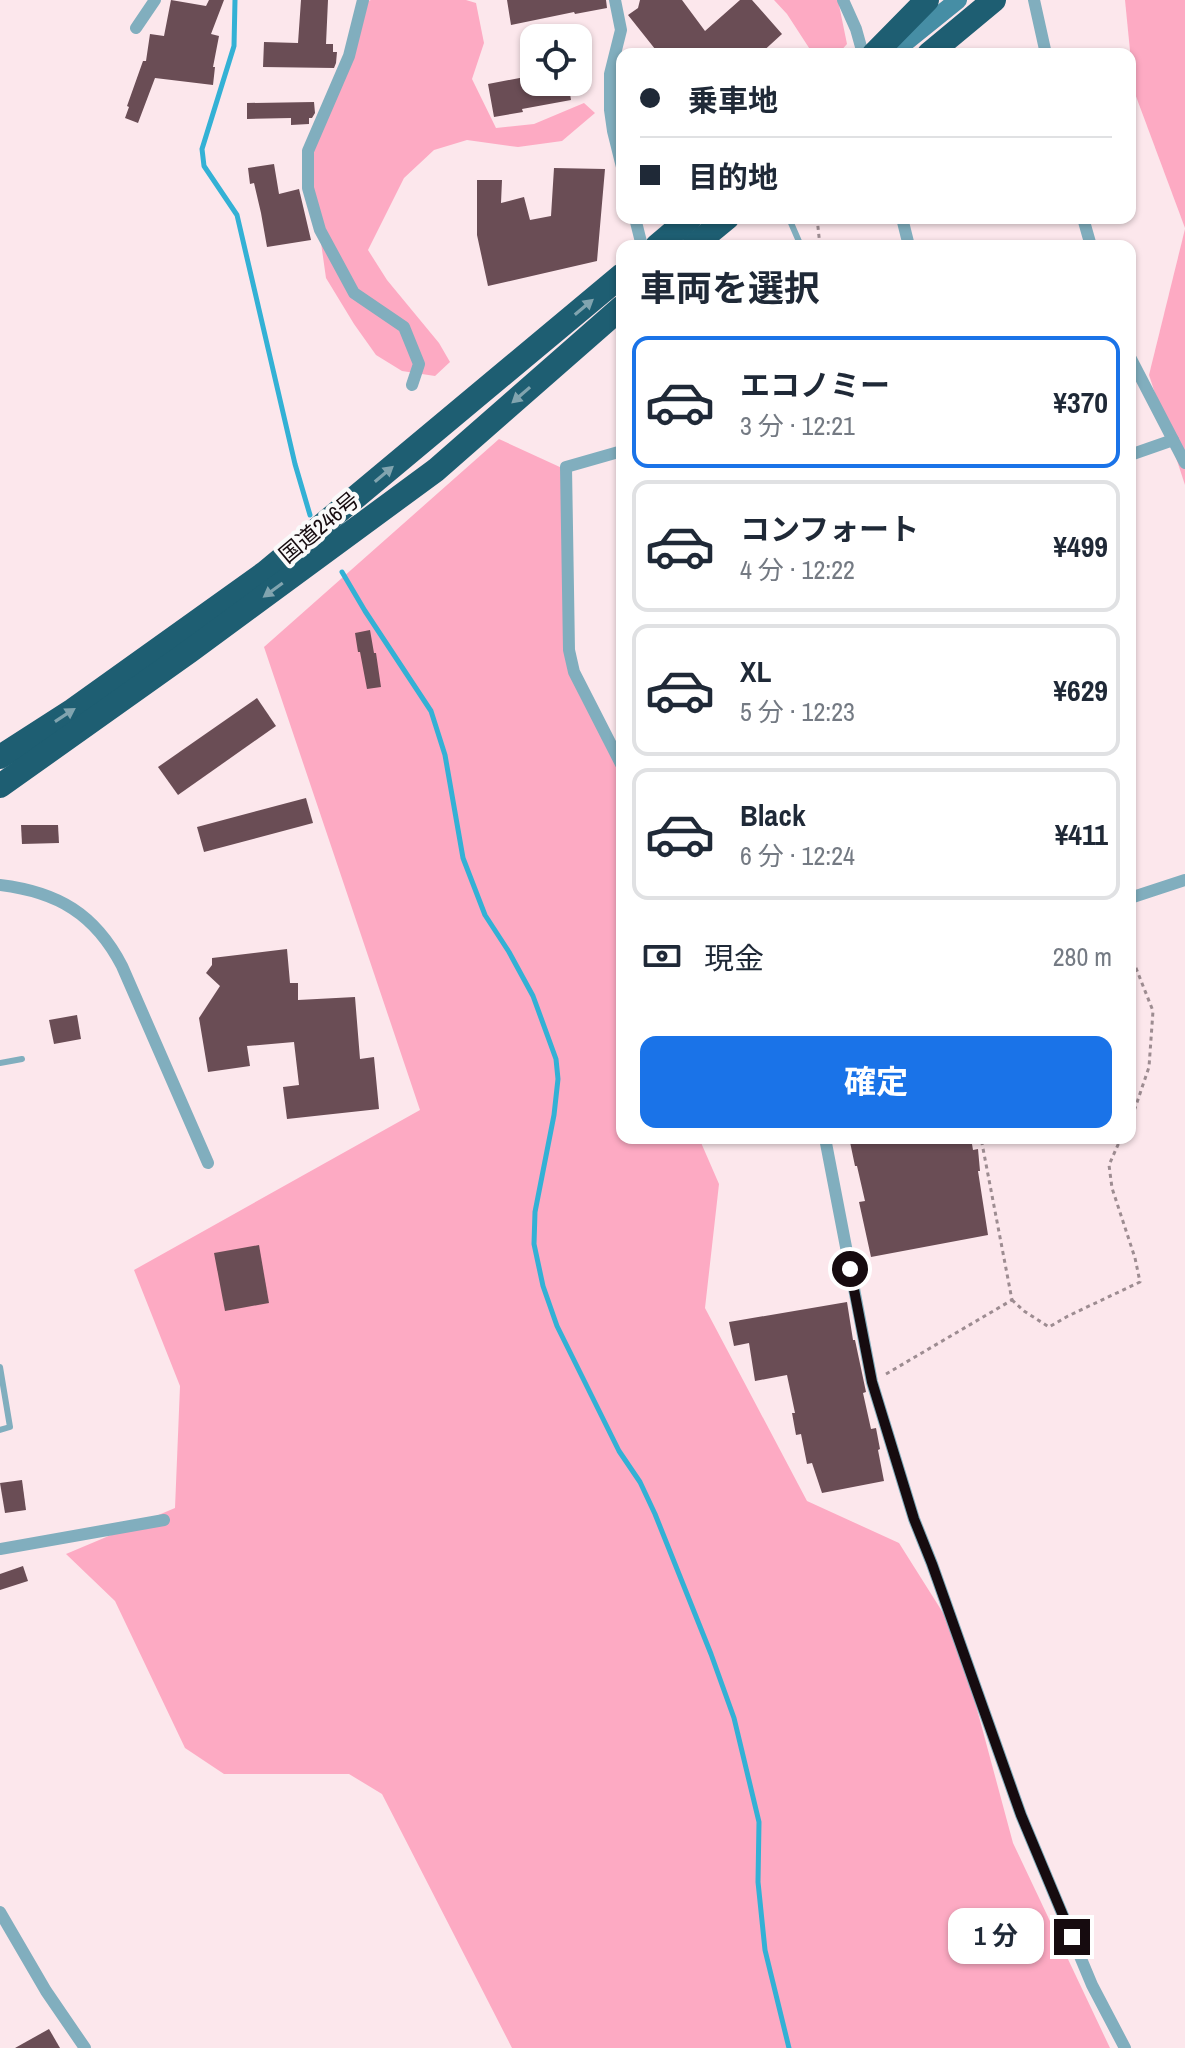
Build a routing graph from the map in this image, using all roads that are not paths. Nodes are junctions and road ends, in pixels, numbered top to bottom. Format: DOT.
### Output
graph roads {
  1 [pos="155,0"];
  2 [pos="363,0"];
  3 [pos="615,0"];
  4 [pos="843,0"];
  5 [pos="927,0"];
  6 [pos="958,0"];
  7 [pos="974,0"];
  8 [pos="994,0"];
  9 [pos="1034,0"];
  10 [pos="136,28"];
  11 [pos="616,48"];
  12 [pos="861,48"];
  13 [pos="880,48"];
  14 [pos="898,48"];
  15 [pos="925,48"];
  16 [pos="936,48"];
  17 [pos="1045,48"];
  18 [pos="616,50"];
  19 [pos="616,143"];
  20 [pos="683,224"];
  21 [pos="720,224"];
  22 [pos="664,240"];
  23 [pos="700,240"];
  24 [pos="616,280"];
  25 [pos="616,312"];
  26 [pos="1136,369"];
  27 [pos="412,385"];
  28 [pos="1173,440"];
  29 [pos="616,453"];
  30 [pos="1136,453"];
  31 [pos="1185,463"];
  32 [pos="616,754"];
  33 [pos="0,757"];
  34 [pos="0,786"];
  35 [pos="1185,880"];
  36 [pos="0,885"];
  37 [pos="1136,896"];
  38 [pos="22,1059"];
  39 [pos="0,1063"];
  40 [pos="826,1144"];
  41 [pos="208,1163"];
  42 [pos="0,1367"];
  43 [pos="0,1430"];
  44 [pos="164,1520"];
  45 [pos="0,1549"];
  46 [pos="0,1912"];
  47 [pos="85,2048"];
  48 [pos="1125,2048"];
  1 -- 10 [label="street"];
  2 -- 27 [label="street"];
  3 -- 11 [label="street"];
  4 -- 12 [label="street"];
  5 -- 13 [label="highway"];
  6 -- 14 [label="street"];
  7 -- 15 [label="street"];
  8 -- 16 [label="highway"];
  9 -- 17 [label="street"];
  18 -- 19 [label="street"];
  20 -- 22 [label="highway"];
  21 -- 23 [label="highway"];
  33 -- 24 [label="highway, 国道246号, one-way"];
  25 -- 34 [label="highway, 国道246号, one-way"];
  26 -- 28 [label="street"];
  28 -- 30 [label="street"];
  28 -- 31 [label="street"];
  29 -- 32 [label="street"];
  35 -- 37 [label="street"];
  36 -- 41 [label="street"];
  38 -- 39 [label="lane"];
  40 -- 48 [label="street"];
  42 -- 43 [label="lane"];
  44 -- 45 [label="street"];
  46 -- 47 [label="street"];
}
